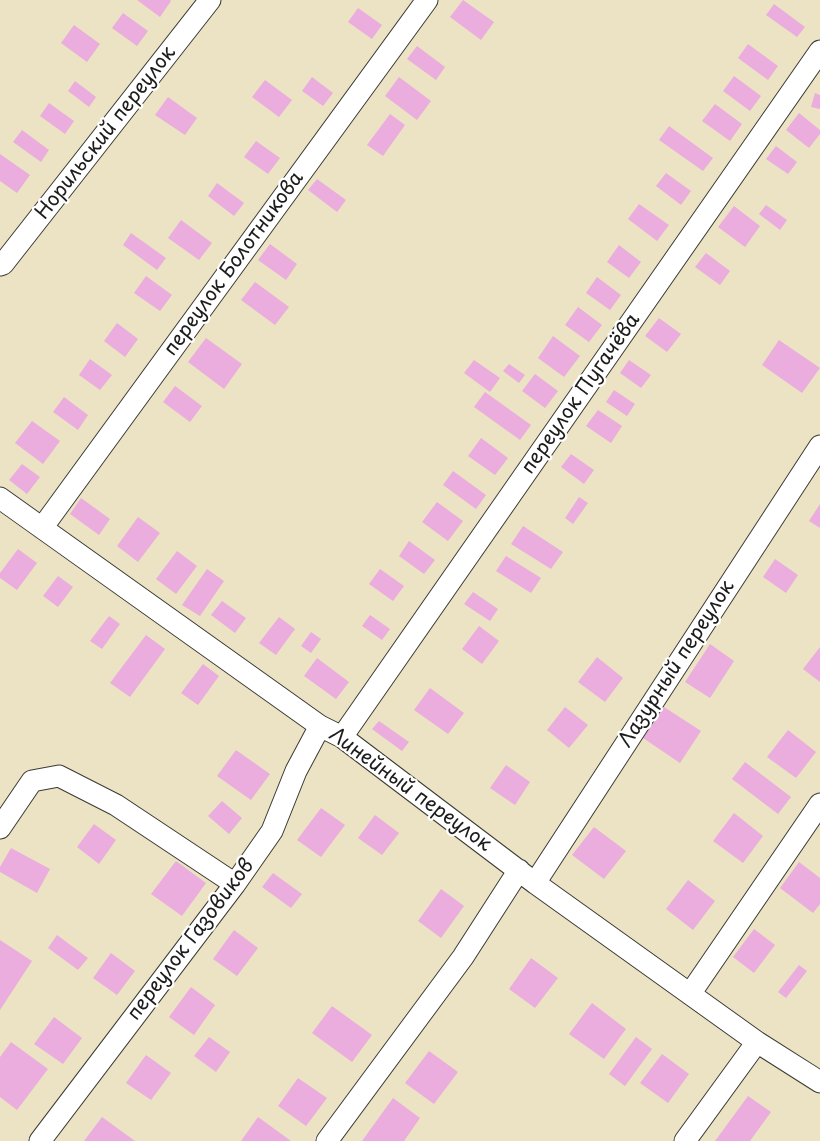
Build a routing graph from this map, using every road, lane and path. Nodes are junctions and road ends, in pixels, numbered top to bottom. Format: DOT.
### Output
graph roads {
  1 [pos="210,0"];
  2 [pos="427,0"];
  3 [pos="820,51"];
  4 [pos="0,266"];
  5 [pos="820,446"];
  6 [pos="0,498"];
  7 [pos="42,528"];
  8 [pos="320,726"];
  9 [pos="342,737"];
  10 [pos="820,804"];
  11 [pos="0,828"];
  12 [pos="527,877"];
  13 [pos="235,884"];
  14 [pos="690,994"];
  15 [pos="756,1042"];
  16 [pos="820,1082"];
  17 [pos="40,1141"];
  18 [pos="327,1141"];
  19 [pos="685,1141"];
  1 -- 4 [label="street, Норильский переулок"];
  2 -- 7 [label="street, переулок Болотникова"];
  3 -- 9 [label="street, переулок Пугачёва"];
  5 -- 12 [label="street, Лазурный переулок"];
  6 -- 7 [label="street, Линейный переулок"];
  7 -- 8 [label="street, Линейный переулок"];
  8 -- 9 [label="street, Линейный переулок"];
  8 -- 13 [label="street, переулок Газовиков"];
  9 -- 12 [label="street, Линейный переулок"];
  10 -- 14 [label="street"];
  11 -- 13 [label="street"];
  12 -- 14 [label="street, Линейный переулок"];
  12 -- 18 [label="street, Лазурный переулок"];
  13 -- 17 [label="street, переулок Газовиков"];
  14 -- 15 [label="street, Линейный переулок"];
  15 -- 16 [label="street, Линейный переулок"];
  15 -- 19 [label="street"];
}
